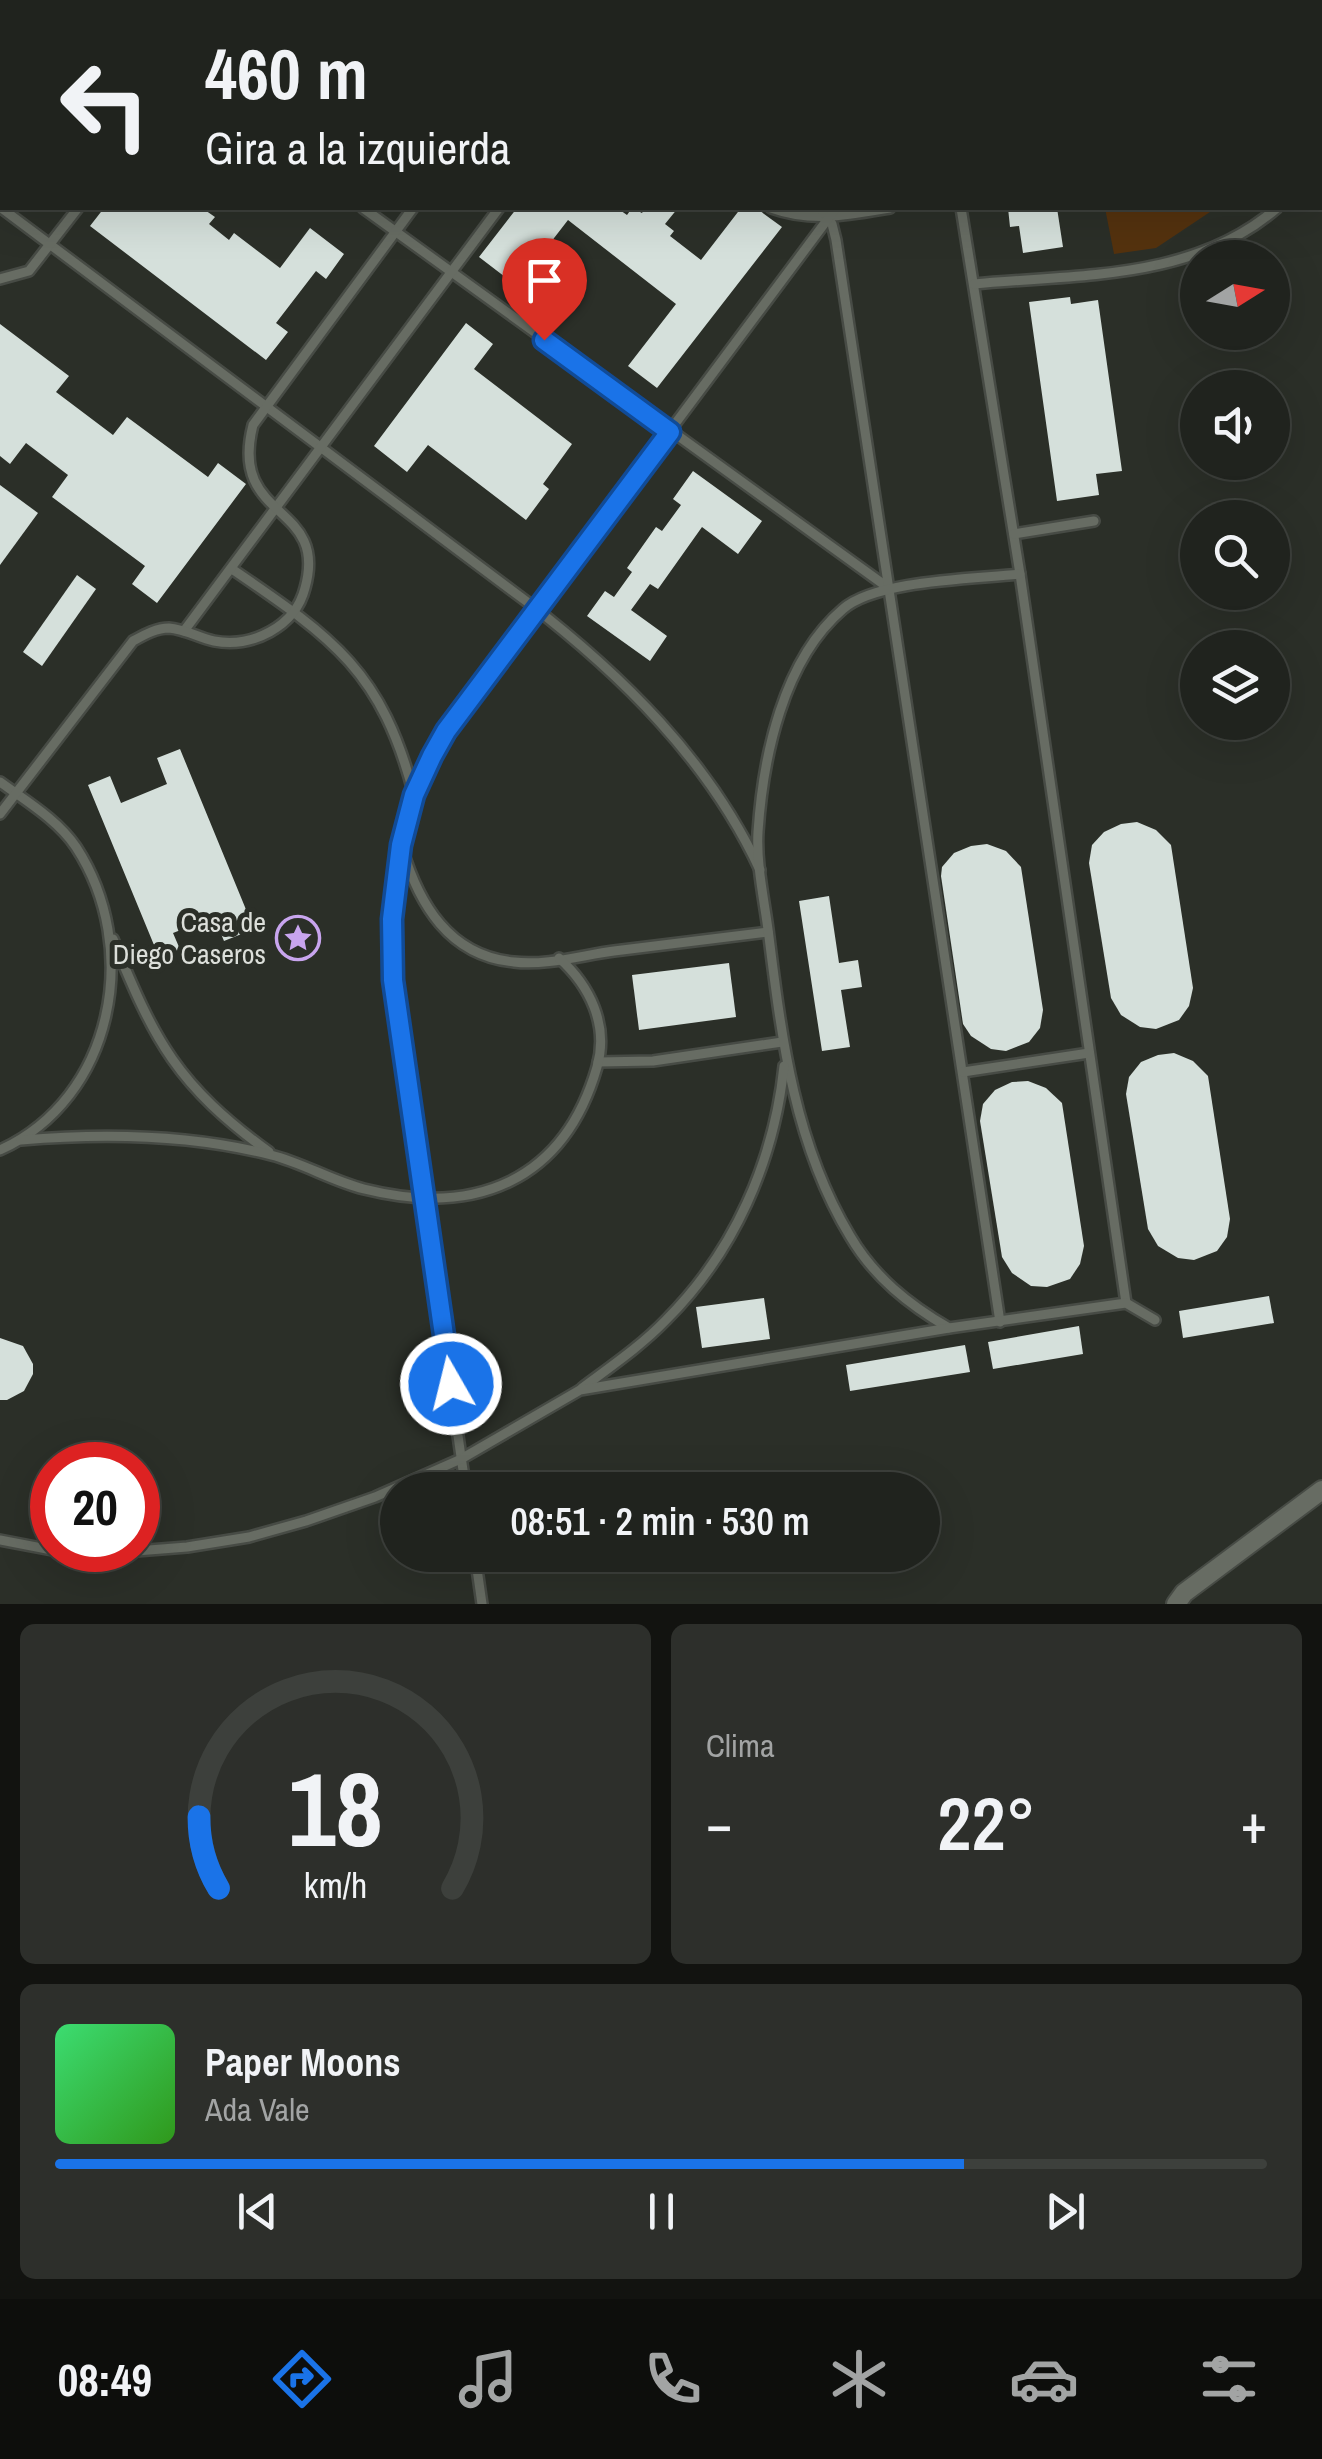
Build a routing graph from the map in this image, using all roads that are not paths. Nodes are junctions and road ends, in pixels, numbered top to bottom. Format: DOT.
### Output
graph roads {
  1 [pos="4,210"];
  2 [pos="77,210"];
  3 [pos="367,210"];
  4 [pos="411,210"];
  5 [pos="497,210"];
  6 [pos="779,210"];
  7 [pos="822,210"];
  8 [pos="834,210"];
  9 [pos="878,210"];
  10 [pos="961,210"];
  11 [pos="1274,210"];
  12 [pos="828,218"];
  13 [pos="395,231"];
  14 [pos="51,245"];
  15 [pos="451,272"];
  16 [pos="0,279"];
  17 [pos="974,284"];
  18 [pos="265,407"];
  19 [pos="670,432"];
  20 [pos="319,448"];
  21 [pos="276,508"];
  22 [pos="1094,520"];
  23 [pos="1014,534"];
  24 [pos="232,569"];
  25 [pos="1020,574"];
  26 [pos="890,589"];
  27 [pos="538,610"];
  28 [pos="295,612"];
  29 [pos="184,631"];
  30 [pos="0,782"];
  31 [pos="15,793"];
  32 [pos="414,795"];
  33 [pos="0,814"];
  34 [pos="401,845"];
  35 [pos="760,870"];
  36 [pos="106,923"];
  37 [pos="768,932"];
  38 [pos="559,958"];
  39 [pos="782,1042"];
  40 [pos="1088,1052"];
  41 [pos="785,1056"];
  42 [pos="598,1062"];
  43 [pos="963,1072"];
  44 [pos="21,1140"];
  45 [pos="0,1150"];
  46 [pos="274,1156"];
  47 [pos="425,1198"];
  48 [pos="1126,1304"];
  49 [pos="1155,1320"];
  50 [pos="1000,1322"];
  51 [pos="949,1328"];
  52 [pos="580,1390"];
  53 [pos="461,1459"];
  54 [pos="463,1472"];
  55 [pos="1322,1490"];
  56 [pos="0,1540"];
  57 [pos="30,1546"];
  58 [pos="160,1549"];
  59 [pos="477,1572"];
  60 [pos="482,1604"];
  61 [pos="1176,1604"];
  1 -- 14 [label="lane"];
  2 -- 14 [label="lane"];
  3 -- 13 [label="lane"];
  4 -- 13 [label="lane"];
  5 -- 15 [label="lane"];
  6 -- 12 [label="lane"];
  7 -- 12 [label="lane"];
  8 -- 12 [label="lane"];
  9 -- 12 [label="lane"];
  10 -- 17 [label="lane"];
  11 -- 17 [label="lane"];
  12 -- 19 [label="lane"];
  12 -- 26 [label="lane"];
  13 -- 15 [label="lane"];
  13 -- 18 [label="lane"];
  14 -- 16 [label="lane"];
  14 -- 18 [label="lane"];
  15 -- 19 [label="lane"];
  15 -- 20 [label="lane"];
  17 -- 23 [label="lane"];
  18 -- 20 [label="lane"];
  18 -- 21 [label="lane"];
  19 -- 26 [label="lane"];
  19 -- 27 [label="lane"];
  20 -- 21 [label="lane"];
  20 -- 27 [label="lane"];
  21 -- 24 [label="lane"];
  21 -- 28 [label="lane"];
  22 -- 23 [label="lane"];
  23 -- 25 [label="lane"];
  24 -- 28 [label="lane"];
  24 -- 29 [label="lane"];
  25 -- 26 [label="lane"];
  25 -- 40 [label="lane"];
  26 -- 35 [label="lane"];
  26 -- 43 [label="lane"];
  27 -- 32 [label="lane"];
  27 -- 35 [label="lane"];
  28 -- 29 [label="lane"];
  28 -- 32 [label="lane"];
  29 -- 31 [label="lane"];
  30 -- 31 [label="lane"];
  31 -- 33 [label="lane"];
  31 -- 36 [label="lane"];
  32 -- 34 [label="lane"];
  34 -- 38 [label="lane"];
  34 -- 47 [label="lane"];
  35 -- 37 [label="lane"];
  36 -- 44 [label="lane"];
  36 -- 46 [label="lane"];
  37 -- 38 [label="lane"];
  37 -- 39 [label="lane"];
  38 -- 42 [label="lane"];
  39 -- 41 [label="lane"];
  39 -- 42 [label="lane"];
  40 -- 43 [label="lane"];
  40 -- 48 [label="lane"];
  41 -- 51 [label="lane"];
  41 -- 52 [label="lane"];
  42 -- 47 [label="lane"];
  43 -- 50 [label="lane"];
  44 -- 45 [label="lane"];
  44 -- 46 [label="lane"];
  46 -- 47 [label="lane"];
  47 -- 53 [label="lane"];
  48 -- 49 [label="lane"];
  48 -- 50 [label="lane"];
  50 -- 51 [label="lane"];
  51 -- 52 [label="lane"];
  52 -- 53 [label="lane"];
  53 -- 54 [label="lane"];
  53 -- 58 [label="lane"];
  55 -- 61 [label="street"];
  56 -- 57 [label="lane"];
  59 -- 60 [label="lane"];
}
